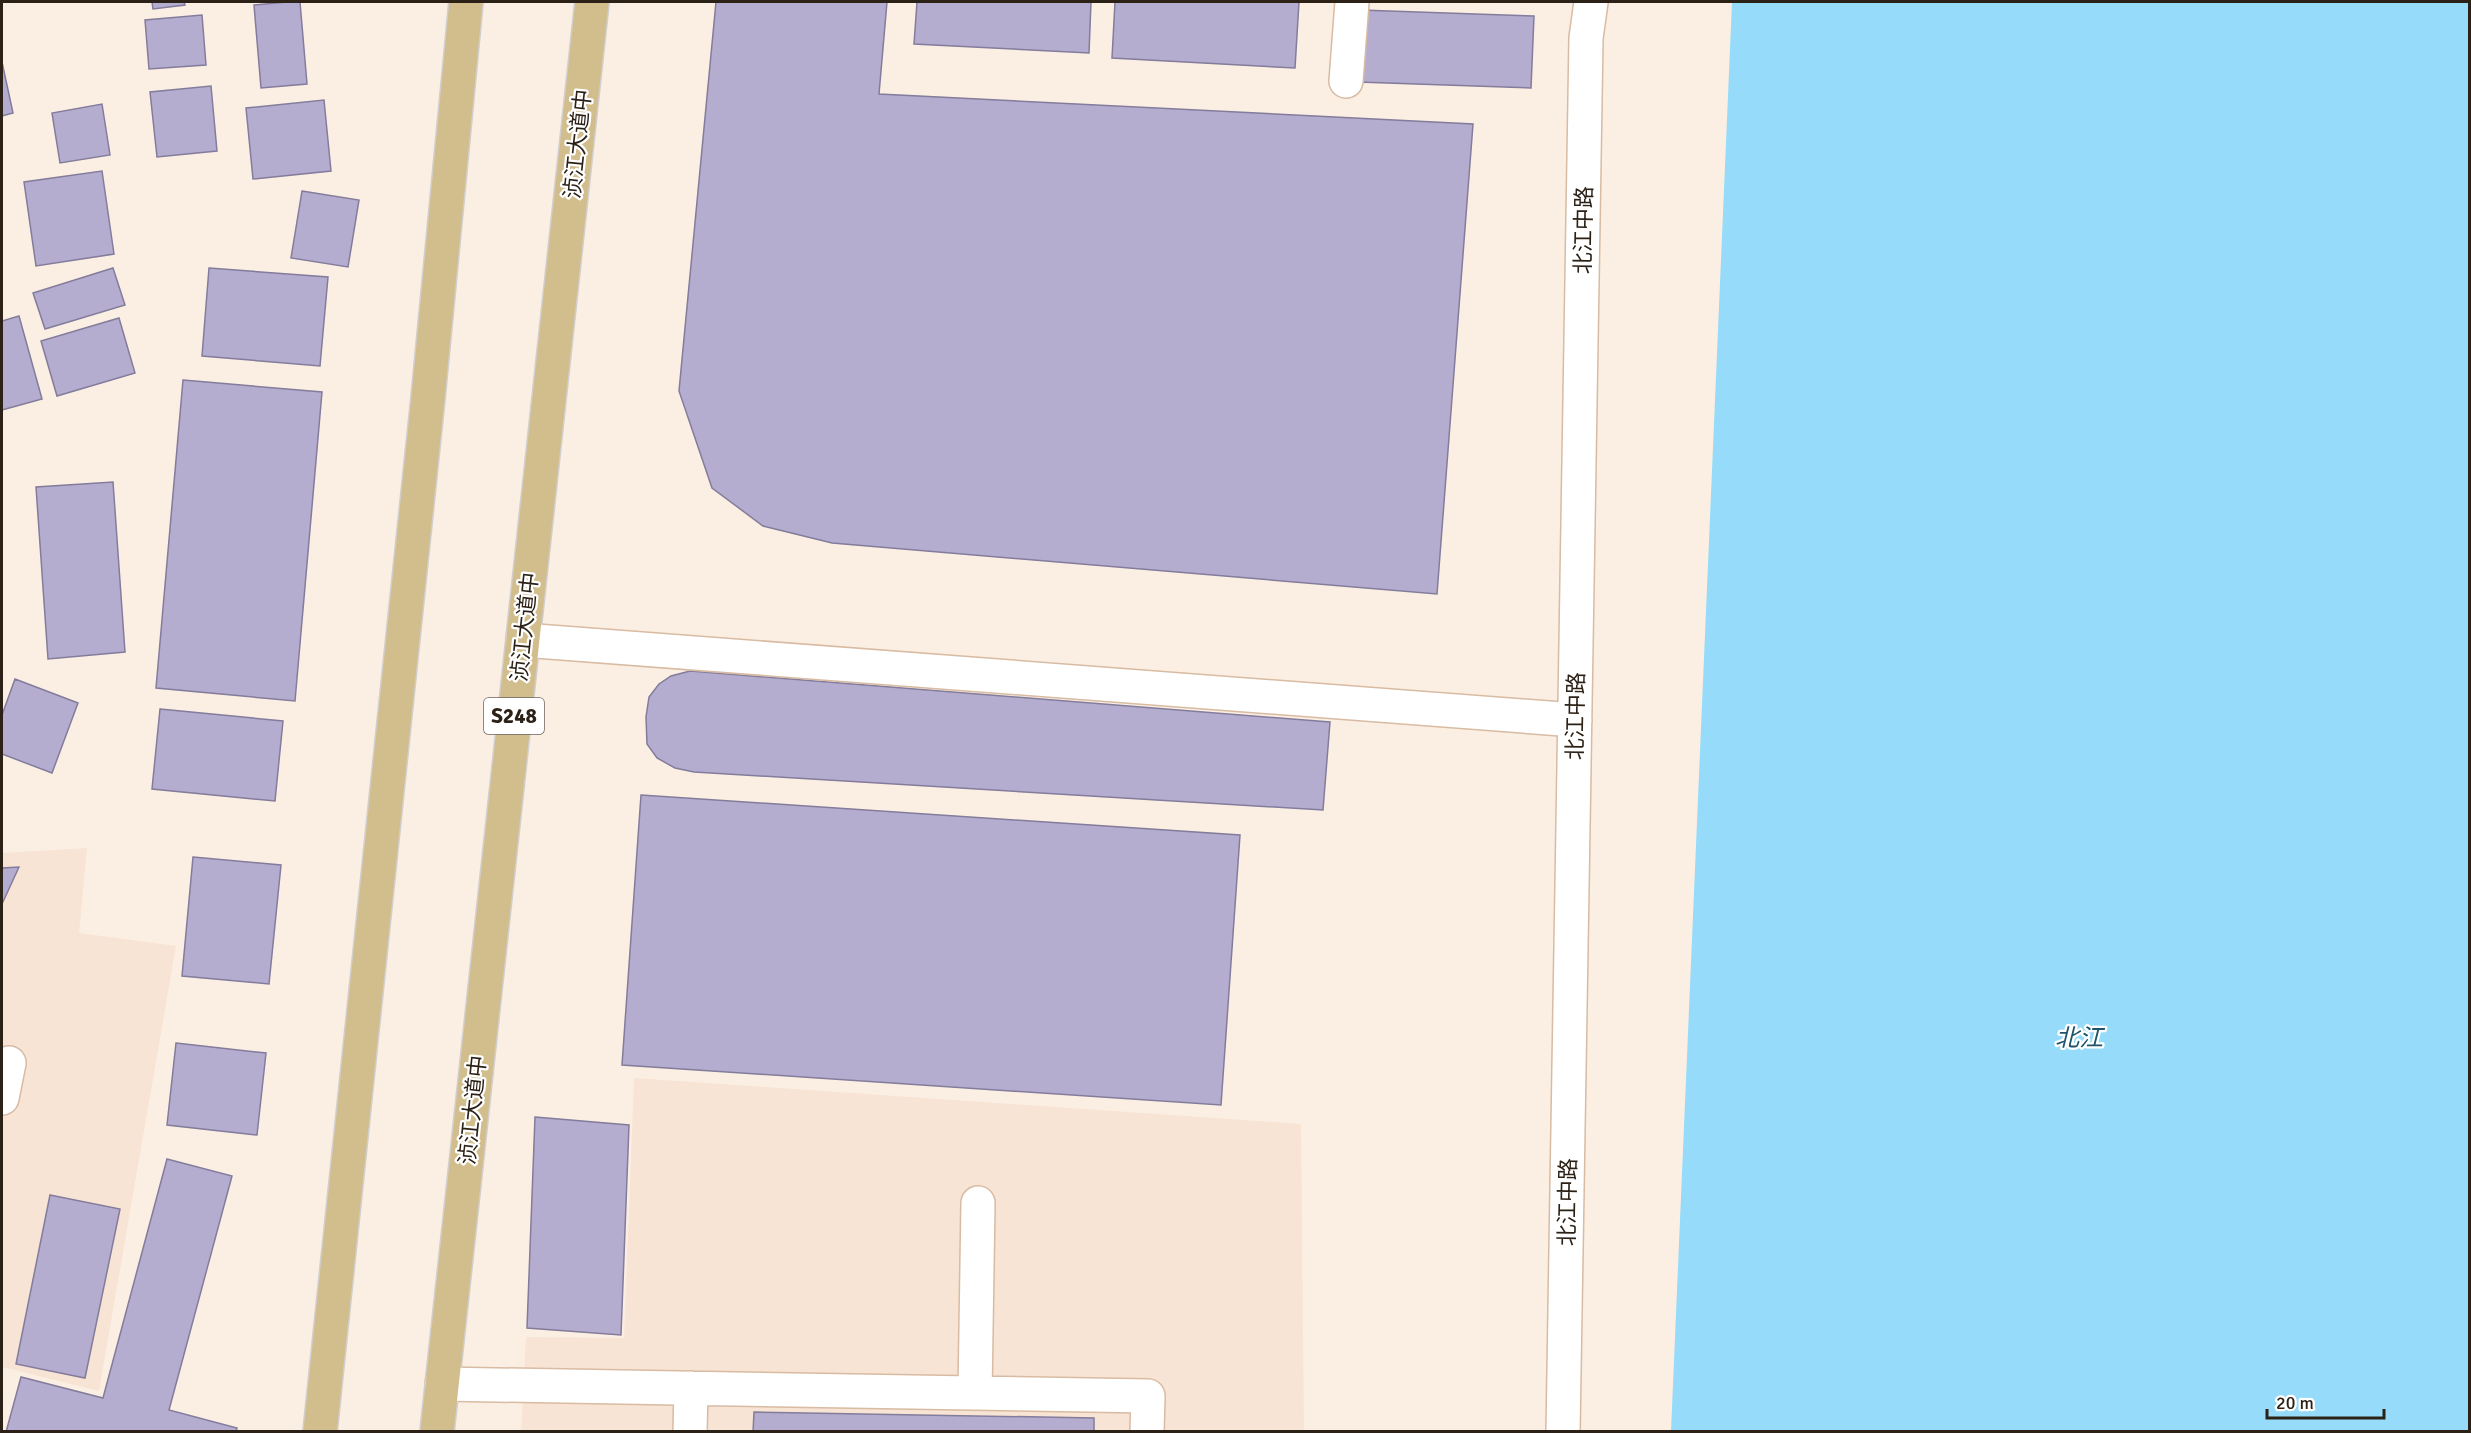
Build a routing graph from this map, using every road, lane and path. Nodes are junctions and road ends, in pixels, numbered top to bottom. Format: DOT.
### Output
graph roads {
  1 [pos="466,2"];
  2 [pos="592,2"];
  3 [pos="1352,2"];
  4 [pos="1591,2"];
  5 [pos="1346,81"];
  6 [pos="523,640"];
  7 [pos="1575,720"];
  8 [pos="9,1063"];
  9 [pos="2,1098"];
  10 [pos="978,1203"];
  11 [pos="442,1384"];
  12 [pos="691,1388"];
  13 [pos="975,1393"];
  14 [pos="320,1431"];
  15 [pos="437,1431"];
  16 [pos="690,1431"];
  17 [pos="1147,1431"];
  18 [pos="1563,1431"];
  1 -- 14 [label="main road"];
  2 -- 6 [label="main road, 浈江大道中 / S248"];
  3 -- 5 [label="street"];
  4 -- 7 [label="street, 北江中路"];
  6 -- 7 [label="street"];
  6 -- 11 [label="main road, 浈江大道中 / S248"];
  7 -- 18 [label="street, 北江中路"];
  8 -- 9 [label="street"];
  10 -- 13 [label="street"];
  11 -- 12 [label="street"];
  11 -- 15 [label="main road, 浈江大道中 / S248"];
  12 -- 13 [label="street"];
  12 -- 16 [label="street"];
  13 -- 17 [label="street"];
}
